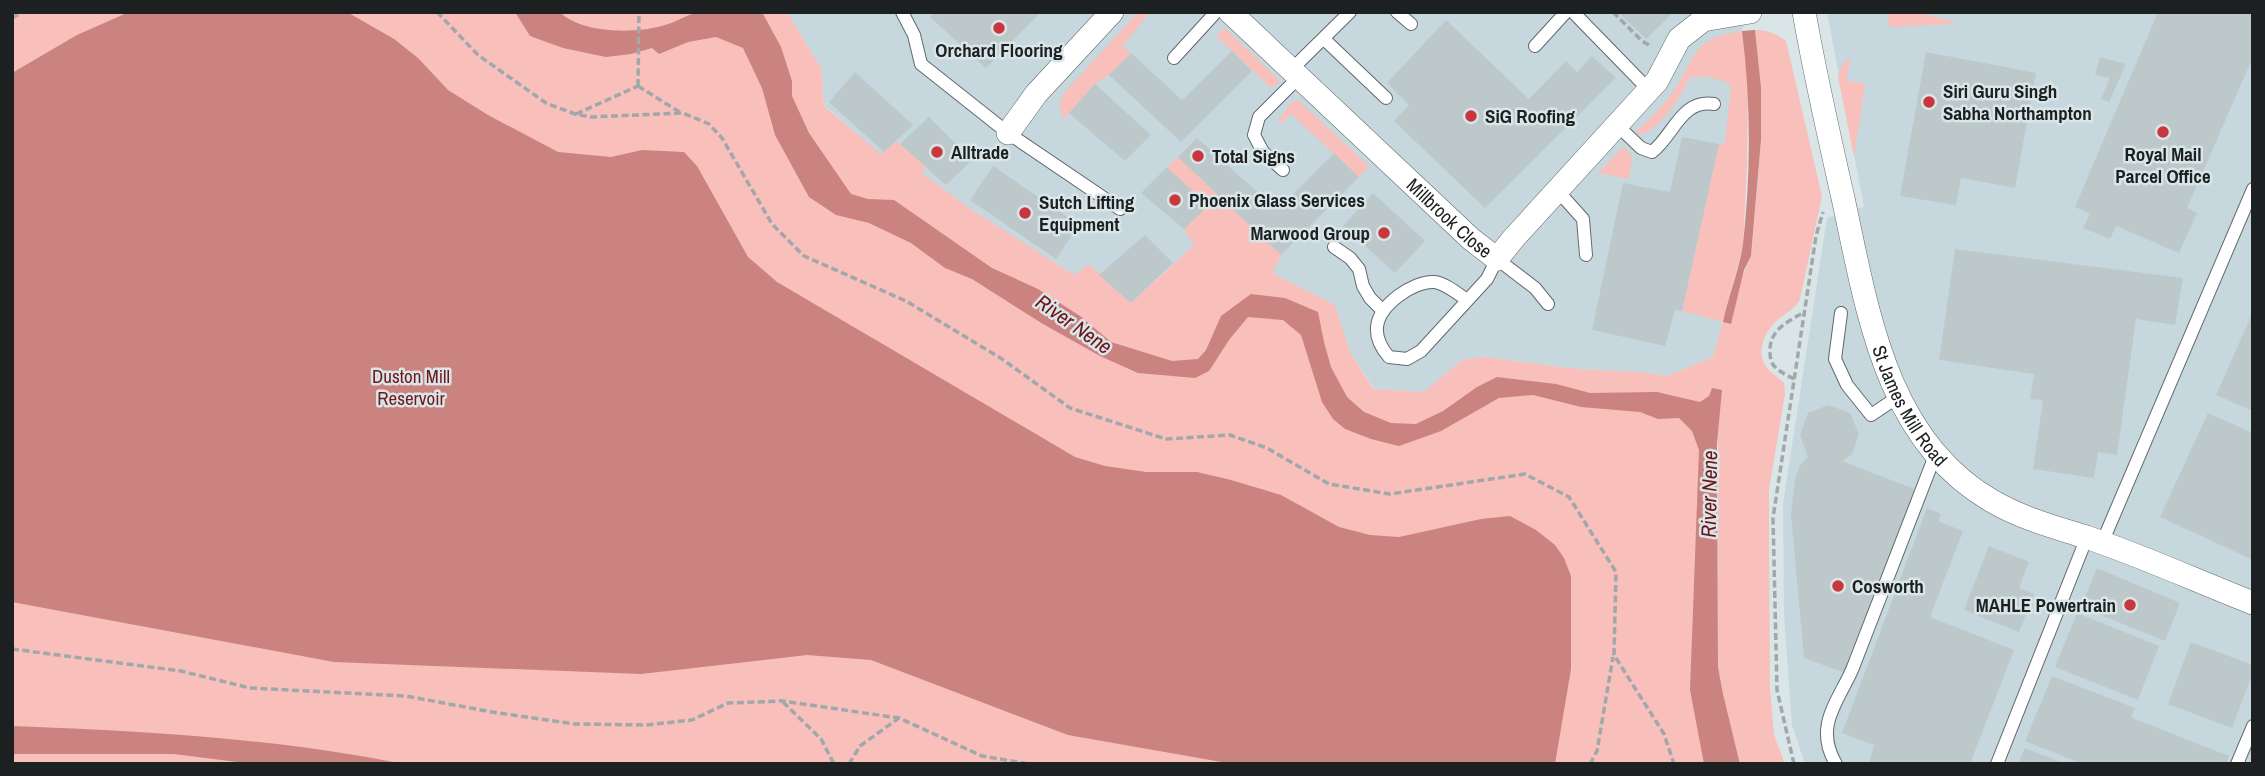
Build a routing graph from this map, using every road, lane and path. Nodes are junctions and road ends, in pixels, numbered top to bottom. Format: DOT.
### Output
graph roads {
  1 [pos="23,12"];
  2 [pos="437,12"];
  3 [pos="639,12"];
  4 [pos="902,12"];
  5 [pos="1216,12"];
  6 [pos="1230,12"];
  7 [pos="1350,12"];
  8 [pos="1397,12"];
  9 [pos="1573,12"];
  10 [pos="1613,12"];
  11 [pos="1750,12"];
  12 [pos="1804,12"];
  13 [pos="1103,15"];
  14 [pos="1558,15"];
  15 [pos="12,19"];
  16 [pos="1411,24"];
  17 [pos="1324,39"];
  18 [pos="1535,46"];
  19 [pos="1657,49"];
  20 [pos="1174,58"];
  21 [pos="1295,74"];
  22 [pos="638,86"];
  23 [pos="1649,90"];
  24 [pos="1385,98"];
  25 [pos="1714,104"];
  26 [pos="682,113"];
  27 [pos="575,114"];
  28 [pos="1617,125"];
  29 [pos="1009,132"];
  30 [pos="1283,170"];
  31 [pos="2253,189"];
  32 [pos="1558,190"];
  33 [pos="1120,209"];
  34 [pos="1824,210"];
  35 [pos="1334,247"];
  36 [pos="1586,255"];
  37 [pos="1497,259"];
  38 [pos="1467,300"];
  39 [pos="1548,304"];
  40 [pos="1383,311"];
  41 [pos="1804,312"];
  42 [pos="1841,313"];
  43 [pos="1794,379"];
  44 [pos="1898,397"];
  45 [pos="1936,453"];
  46 [pos="2094,540"];
  47 [pos="2253,603"];
  48 [pos="12,649"];
  49 [pos="1614,655"];
  50 [pos="782,701"];
  51 [pos="899,718"];
  52 [pos="2253,726"];
  53 [pos="834,764"];
  54 [pos="849,764"];
  55 [pos="1029,764"];
  56 [pos="1590,764"];
  57 [pos="1674,764"];
  58 [pos="1794,764"];
  59 [pos="1836,764"];
  60 [pos="1997,764"];
  61 [pos="2237,764"];
  1 -- 15 [label="path"];
  2 -- 27 [label="path"];
  3 -- 22 [label="path"];
  4 -- 29 [label="lane"];
  5 -- 20 [label="lane"];
  6 -- 21 [label="street, Millbrook Close"];
  7 -- 17 [label="lane"];
  8 -- 16 [label="lane"];
  9 -- 23 [label="lane"];
  10 -- 19 [label="path"];
  11 -- 23 [label="street, Millbrook Close"];
  12 -- 44 [label="street, St James Mill Road"];
  13 -- 29 [label="street"];
  14 -- 18 [label="lane"];
  17 -- 21 [label="lane"];
  17 -- 24 [label="lane"];
  21 -- 30 [label="lane"];
  21 -- 37 [label="street, Millbrook Close"];
  22 -- 26 [label="path"];
  22 -- 27 [label="path"];
  23 -- 28 [label="street, Millbrook Close"];
  25 -- 28 [label="lane"];
  26 -- 27 [label="path"];
  26 -- 49 [label="path"];
  28 -- 32 [label="street, Millbrook Close"];
  29 -- 33 [label="lane"];
  31 -- 46 [label="lane"];
  32 -- 36 [label="lane"];
  32 -- 37 [label="street, Millbrook Close"];
  34 -- 41 [label="path"];
  35 -- 40 [label="lane"];
  37 -- 38 [label="lane"];
  37 -- 39 [label="lane"];
  38 -- 40 [label="lane"];
  38 -- 40 [label="lane"];
  41 -- 43 [label="path"];
  41 -- 43 [label="path"];
  42 -- 44 [label="lane"];
  43 -- 58 [label="path"];
  44 -- 45 [label="street, St James Mill Road"];
  45 -- 46 [label="street, St James Mill Road"];
  45 -- 59 [label="lane"];
  46 -- 47 [label="street, St James Mill Road"];
  46 -- 60 [label="lane"];
  48 -- 50 [label="path"];
  49 -- 56 [label="path"];
  49 -- 57 [label="path"];
  50 -- 51 [label="path"];
  50 -- 53 [label="path"];
  51 -- 54 [label="path"];
  51 -- 55 [label="path"];
  52 -- 61 [label="lane"];
}
